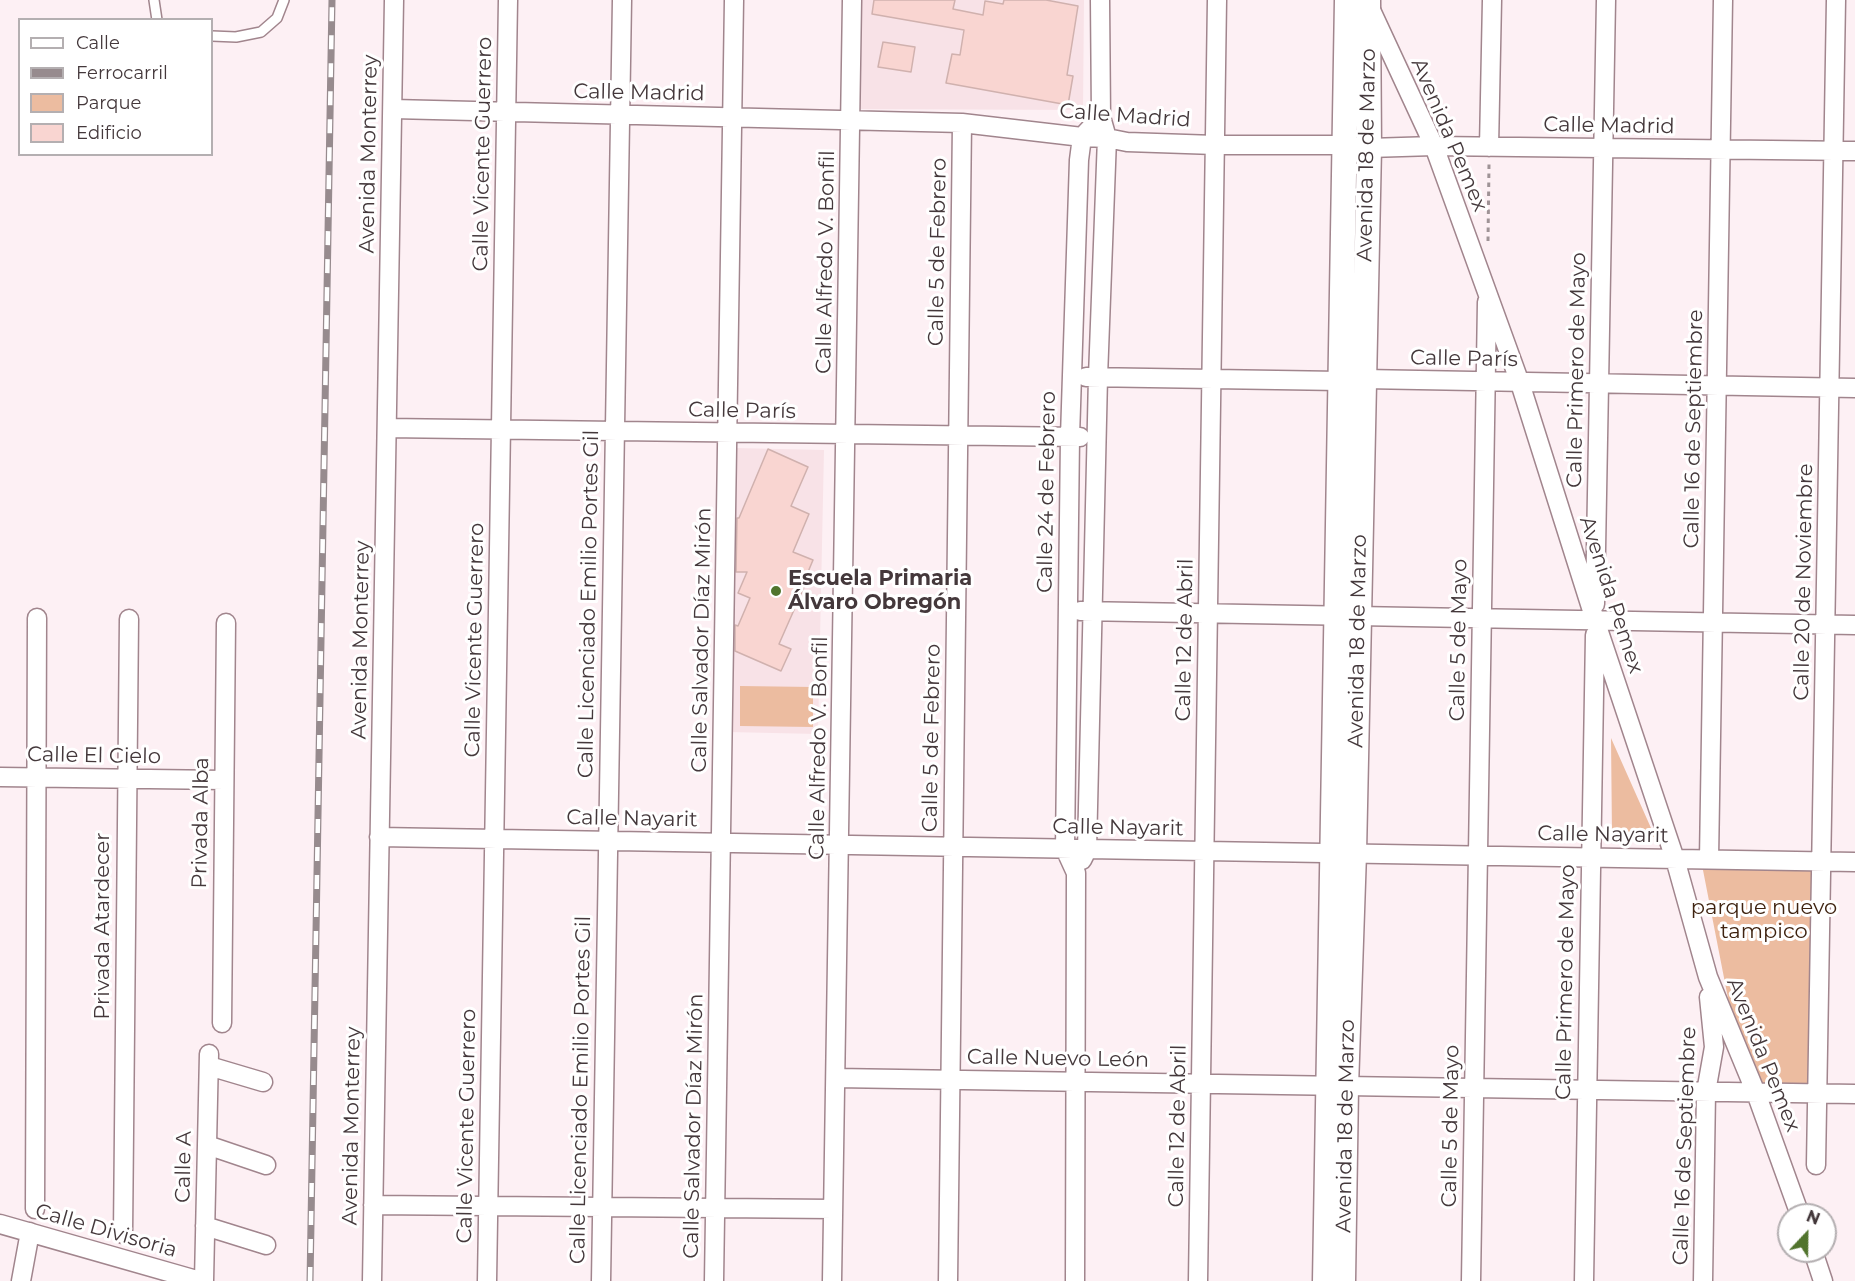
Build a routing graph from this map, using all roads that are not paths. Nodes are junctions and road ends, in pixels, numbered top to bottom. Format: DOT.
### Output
graph roads {
  1 [pos="154,0"];
  2 [pos="284,0"];
  3 [pos="394,0"];
  4 [pos="508,0"];
  5 [pos="622,0"];
  6 [pos="734,0"];
  7 [pos="852,0"];
  8 [pos="1101,0"];
  9 [pos="1217,0"];
  10 [pos="1492,0"];
  11 [pos="1605,0"];
  12 [pos="1723,0"];
  13 [pos="1836,0"];
  14 [pos="1360,1"];
  15 [pos="157,18"];
  16 [pos="213,36"];
  17 [pos="393,110"];
  18 [pos="506,112"];
  19 [pos="620,115"];
  20 [pos="732,117"];
  21 [pos="1101,117"];
  22 [pos="850,120"];
  23 [pos="962,123"];
  24 [pos="1082,137"];
  25 [pos="1107,138"];
  26 [pos="1215,145"];
  27 [pos="1344,146"];
  28 [pos="1434,146"];
  29 [pos="1489,147"];
  30 [pos="1369,148"];
  31 [pos="1603,148"];
  32 [pos="1721,150"];
  33 [pos="1834,151"];
  34 [pos="1855,151"];
  35 [pos="1487,291"];
  36 [pos="1072,377"];
  37 [pos="1098,377"];
  38 [pos="1211,379"];
  39 [pos="1352,380"];
  40 [pos="1485,382"];
  41 [pos="1520,383"];
  42 [pos="1600,383"];
  43 [pos="1717,386"];
  44 [pos="1830,388"];
  45 [pos="1855,388"];
  46 [pos="387,428"];
  47 [pos="501,429"];
  48 [pos="614,431"];
  49 [pos="728,433"];
  50 [pos="846,435"];
  51 [pos="958,435"];
  52 [pos="1070,437"];
  53 [pos="1097,438"];
  54 [pos="1068,610"];
  55 [pos="1092,612"];
  56 [pos="1208,613"];
  57 [pos="1347,615"];
  58 [pos="37,618"];
  59 [pos="1482,618"];
  60 [pos="129,619"];
  61 [pos="1595,620"];
  62 [pos="1713,622"];
  63 [pos="226,623"];
  64 [pos="1826,625"];
  65 [pos="1855,625"];
  66 [pos="0,777"];
  67 [pos="37,778"];
  68 [pos="127,779"];
  69 [pos="224,780"];
  70 [pos="379,837"];
  71 [pos="495,839"];
  72 [pos="608,841"];
  73 [pos="721,843"];
  74 [pos="840,845"];
  75 [pos="953,847"];
  76 [pos="1065,849"];
  77 [pos="1087,850"];
  78 [pos="1204,852"];
  79 [pos="1343,853"];
  80 [pos="1478,855"];
  81 [pos="1591,857"];
  82 [pos="1675,859"];
  83 [pos="1709,859"];
  84 [pos="1822,861"];
  85 [pos="1855,862"];
  86 [pos="1076,873"];
  87 [pos="1708,977"];
  88 [pos="222,1023"];
  89 [pos="836,1078"];
  90 [pos="951,1080"];
  91 [pos="263,1082"];
  92 [pos="1076,1082"];
  93 [pos="1201,1084"];
  94 [pos="1337,1086"];
  95 [pos="1474,1089"];
  96 [pos="1587,1090"];
  97 [pos="1706,1092"];
  98 [pos="1756,1093"];
  99 [pos="1818,1094"];
  100 [pos="1855,1095"];
  101 [pos="207,1145"];
  102 [pos="266,1165"];
  103 [pos="1816,1165"];
  104 [pos="1796,1203"];
  105 [pos="373,1204"];
  106 [pos="488,1206"];
  107 [pos="602,1206"];
  108 [pos="715,1208"];
  109 [pos="35,1209"];
  110 [pos="833,1209"];
  111 [pos="0,1224"];
  112 [pos="205,1226"];
  113 [pos="30,1232"];
  114 [pos="123,1234"];
  115 [pos="266,1245"];
  116 [pos="1814,1263"];
  117 [pos="1817,1263"];
  118 [pos="21,1281"];
  119 [pos="202,1281"];
  120 [pos="372,1281"];
  121 [pos="487,1281"];
  122 [pos="601,1281"];
  123 [pos="714,1281"];
  124 [pos="832,1281"];
  125 [pos="948,1281"];
  126 [pos="1075,1281"];
  127 [pos="1198,1281"];
  128 [pos="1325,1281"];
  129 [pos="1343,1281"];
  130 [pos="1471,1281"];
  131 [pos="1584,1281"];
  132 [pos="1703,1281"];
  133 [pos="1815,1281"];
  134 [pos="1823,1281"];
  1 -- 15 [label="lane"];
  2 -- 16 [label="lane"];
  3 -- 17 [label="street, Avenida Monterrey"];
  4 -- 18 [label="street, Calle Vicente Guerrero"];
  5 -- 19 [label="street, Calle Licenciado Emilio Portes Gil"];
  6 -- 20 [label="street, Calle Salvador Díaz Mirón"];
  7 -- 22 [label="street, Calle Alfredo V. Bonfil"];
  8 -- 21 [label="street, Calle 24 de Febrero"];
  9 -- 26 [label="street, Calle 12 de Abril"];
  10 -- 29 [label="street"];
  11 -- 31 [label="street, Calle Primero de Mayo"];
  12 -- 32 [label="street, Calle 16 de Septiembre"];
  13 -- 33 [label="street, Calle 20 de Noviembre"];
  14 -- 27 [label="street, Avenida 18 de Marzo"];
  14 -- 28 [label="street, Avenida Pemex"];
  14 -- 30 [label="street, Avenida 18 de Marzo"];
  17 -- 18 [label="street, Calle Madrid"];
  17 -- 46 [label="street, Avenida Monterrey"];
  18 -- 19 [label="street, Calle Madrid"];
  18 -- 47 [label="street, Calle Vicente Guerrero"];
  19 -- 20 [label="street, Calle Madrid"];
  19 -- 48 [label="street, Calle Licenciado Emilio Portes Gil"];
  20 -- 22 [label="street, Calle Madrid"];
  20 -- 49 [label="street, Calle Salvador Díaz Mirón"];
  21 -- 24 [label="street"];
  21 -- 25 [label="street, Calle 24 de Febrero"];
  22 -- 23 [label="street, Calle Madrid"];
  22 -- 50 [label="street, Calle Alfredo V. Bonfil"];
  23 -- 24 [label="street, Calle Madrid"];
  23 -- 51 [label="street, Calle 5 de Febrero"];
  24 -- 25 [label="street, Calle Madrid"];
  24 -- 36 [label="street, Calle 24 de Febrero"];
  25 -- 26 [label="street, Calle Madrid"];
  25 -- 37 [label="street, Calle 24 de Febrero"];
  26 -- 27 [label="street, Calle Madrid"];
  26 -- 38 [label="street, Calle 12 de Abril"];
  27 -- 30 [label="street, Calle Madrid"];
  27 -- 39 [label="street, Avenida 18 de Marzo"];
  28 -- 29 [label="street, Calle Madrid"];
  28 -- 30 [label="street, Calle Madrid"];
  28 -- 35 [label="street, Avenida Pemex"];
  29 -- 31 [label="street, Calle Madrid"];
  30 -- 39 [label="street, Avenida 18 de Marzo"];
  31 -- 32 [label="street, Calle Madrid"];
  31 -- 42 [label="street, Calle Primero de Mayo"];
  32 -- 33 [label="street, Calle Madrid"];
  32 -- 43 [label="street, Calle 16 de Septiembre"];
  33 -- 34 [label="street, Calle Madrid"];
  33 -- 44 [label="street, Calle 20 de Noviembre"];
  35 -- 40 [label="street, Calle 5 de Mayo"];
  35 -- 41 [label="street, Avenida Pemex"];
  36 -- 37 [label="street, Calle París"];
  36 -- 52 [label="street, Calle 24 de Febrero"];
  37 -- 38 [label="street, Calle París"];
  37 -- 53 [label="street, Calle 24 de Febrero"];
  38 -- 39 [label="street, Calle París"];
  38 -- 56 [label="street, Calle 12 de Abril"];
  39 -- 40 [label="street, Calle París"];
  39 -- 57 [label="street, Avenida 18 de Marzo"];
  40 -- 41 [label="street, Calle París"];
  40 -- 59 [label="street, Calle 5 de Mayo"];
  41 -- 42 [label="street, Calle París"];
  41 -- 61 [label="street, Avenida Pemex"];
  42 -- 43 [label="street, Calle París"];
  42 -- 61 [label="street, Calle Primero de Mayo"];
  43 -- 44 [label="street, Calle París"];
  43 -- 62 [label="street, Calle 16 de Septiembre"];
  44 -- 45 [label="street, Calle París"];
  44 -- 64 [label="street, Calle 20 de Noviembre"];
  46 -- 47 [label="street, Calle París"];
  46 -- 70 [label="street, Avenida Monterrey"];
  47 -- 48 [label="street, Calle París"];
  47 -- 71 [label="street, Calle Vicente Guerrero"];
  48 -- 49 [label="street, Calle París"];
  48 -- 72 [label="street, Calle Licenciado Emilio Portes Gil"];
  49 -- 50 [label="street, Calle París"];
  49 -- 73 [label="street, Calle Salvador Díaz Mirón"];
  50 -- 51 [label="street, Calle París"];
  50 -- 74 [label="street, Calle Alfredo V. Bonfil"];
  51 -- 52 [label="street, Calle París"];
  51 -- 75 [label="street, Calle 5 de Febrero"];
  52 -- 53 [label="street, Calle París"];
  52 -- 54 [label="street, Calle 24 de Febrero"];
  53 -- 55 [label="street, Calle 24 de Febrero"];
  54 -- 55 [label="street"];
  54 -- 76 [label="street, Calle 24 de Febrero"];
  55 -- 56 [label="street"];
  55 -- 77 [label="street, Calle 24 de Febrero"];
  56 -- 57 [label="street"];
  56 -- 78 [label="street, Calle 12 de Abril"];
  57 -- 59 [label="street"];
  57 -- 79 [label="street, Avenida 18 de Marzo"];
  58 -- 67 [label="street"];
  59 -- 61 [label="street"];
  59 -- 80 [label="street, Calle 5 de Mayo"];
  60 -- 68 [label="street, Privada Atardecer"];
  61 -- 62 [label="street"];
  61 -- 81 [label="street, Calle Primero de Mayo"];
  61 -- 82 [label="street, Avenida Pemex"];
  62 -- 64 [label="street"];
  62 -- 83 [label="street, Calle 16 de Septiembre"];
  63 -- 69 [label="street, Privada Alba"];
  64 -- 65 [label="street"];
  64 -- 84 [label="street, Calle 20 de Noviembre"];
  66 -- 67 [label="street, Calle El Cielo"];
  67 -- 68 [label="street, Calle El Cielo"];
  67 -- 109 [label="street"];
  68 -- 69 [label="street, Calle El Cielo"];
  68 -- 114 [label="street, Privada Atardecer"];
  69 -- 88 [label="street, Privada Alba"];
  70 -- 71 [label="street, Calle Nayarit"];
  70 -- 105 [label="street, Avenida Monterrey"];
  71 -- 72 [label="street, Calle Nayarit"];
  71 -- 106 [label="street, Calle Vicente Guerrero"];
  72 -- 73 [label="street, Calle Nayarit"];
  72 -- 107 [label="street, Calle Licenciado Emilio Portes Gil"];
  73 -- 74 [label="street, Calle Nayarit"];
  73 -- 108 [label="street, Calle Salvador Díaz Mirón"];
  74 -- 75 [label="street, Calle Nayarit"];
  74 -- 89 [label="street, Calle Alfredo V. Bonfil"];
  75 -- 76 [label="street, Calle Nayarit"];
  75 -- 90 [label="street, Calle 5 de Febrero"];
  76 -- 77 [label="street, Calle Nayarit"];
  76 -- 86 [label="street, Calle 24 de Febrero"];
  77 -- 78 [label="street, Calle Nayarit"];
  77 -- 86 [label="street, Calle 24 de Febrero"];
  78 -- 79 [label="street, Calle Nayarit"];
  78 -- 93 [label="street, Calle 12 de Abril"];
  79 -- 80 [label="street, Calle Nayarit"];
  79 -- 94 [label="street, Avenida 18 de Marzo"];
  80 -- 81 [label="street, Calle Nayarit"];
  80 -- 95 [label="street, Calle 5 de Mayo"];
  81 -- 82 [label="street, Calle Nayarit"];
  81 -- 96 [label="street, Calle Primero de Mayo"];
  82 -- 83 [label="street, Calle Nayarit"];
  82 -- 87 [label="street, Avenida Pemex"];
  83 -- 84 [label="street, Calle Nayarit"];
  84 -- 85 [label="street, Calle Nayarit"];
  84 -- 99 [label="street, Calle 20 de Noviembre"];
  86 -- 92 [label="street, Calle 24 de Febrero"];
  87 -- 97 [label="street, Calle 16 de Septiembre"];
  87 -- 98 [label="street, Avenida Pemex"];
  89 -- 90 [label="street, Calle Nuevo León"];
  89 -- 110 [label="street, Calle Alfredo V. Bonfil"];
  90 -- 92 [label="street, Calle Nuevo León"];
  90 -- 125 [label="street, Calle 5 de Febrero"];
  91 -- 101 [label="street, Calle A"];
  92 -- 93 [label="street, Calle Nuevo León"];
  92 -- 126 [label="street, Calle 24 de Febrero"];
  93 -- 94 [label="street, Calle Nuevo León"];
  93 -- 127 [label="street, Calle 12 de Abril"];
  94 -- 95 [label="street, Calle Nuevo León"];
  94 -- 128 [label="street, Avenida 18 de Marzo"];
  94 -- 129 [label="street, Avenida 18 de Marzo"];
  95 -- 96 [label="street, Calle Nuevo León"];
  95 -- 130 [label="street, Calle 5 de Mayo"];
  96 -- 97 [label="street, Calle Nuevo León"];
  96 -- 131 [label="street, Calle Primero de Mayo"];
  97 -- 98 [label="street, Calle Nuevo León"];
  97 -- 132 [label="street, Calle 16 de Septiembre"];
  98 -- 99 [label="street, Calle Nuevo León"];
  98 -- 104 [label="street, Avenida Pemex"];
  99 -- 100 [label="street, Calle Nuevo León"];
  99 -- 103 [label="street, Calle 20 de Noviembre"];
  101 -- 102 [label="street"];
  101 -- 112 [label="street, Calle A"];
  105 -- 106 [label="street"];
  105 -- 120 [label="street, Avenida Monterrey"];
  106 -- 107 [label="street"];
  106 -- 121 [label="street, Calle Vicente Guerrero"];
  107 -- 108 [label="street"];
  107 -- 122 [label="street, Calle Licenciado Emilio Portes Gil"];
  108 -- 110 [label="street"];
  108 -- 123 [label="street, Calle Salvador Díaz Mirón"];
  110 -- 124 [label="street, Calle Alfredo V. Bonfil"];
  111 -- 113 [label="street, Calle Divisoria"];
  112 -- 115 [label="street"];
  112 -- 119 [label="street, Calle A"];
  113 -- 118 [label="street"];
  113 -- 119 [label="street, Calle Divisoria"];
  116 -- 133 [label="street"];
  117 -- 134 [label="street"];
}
